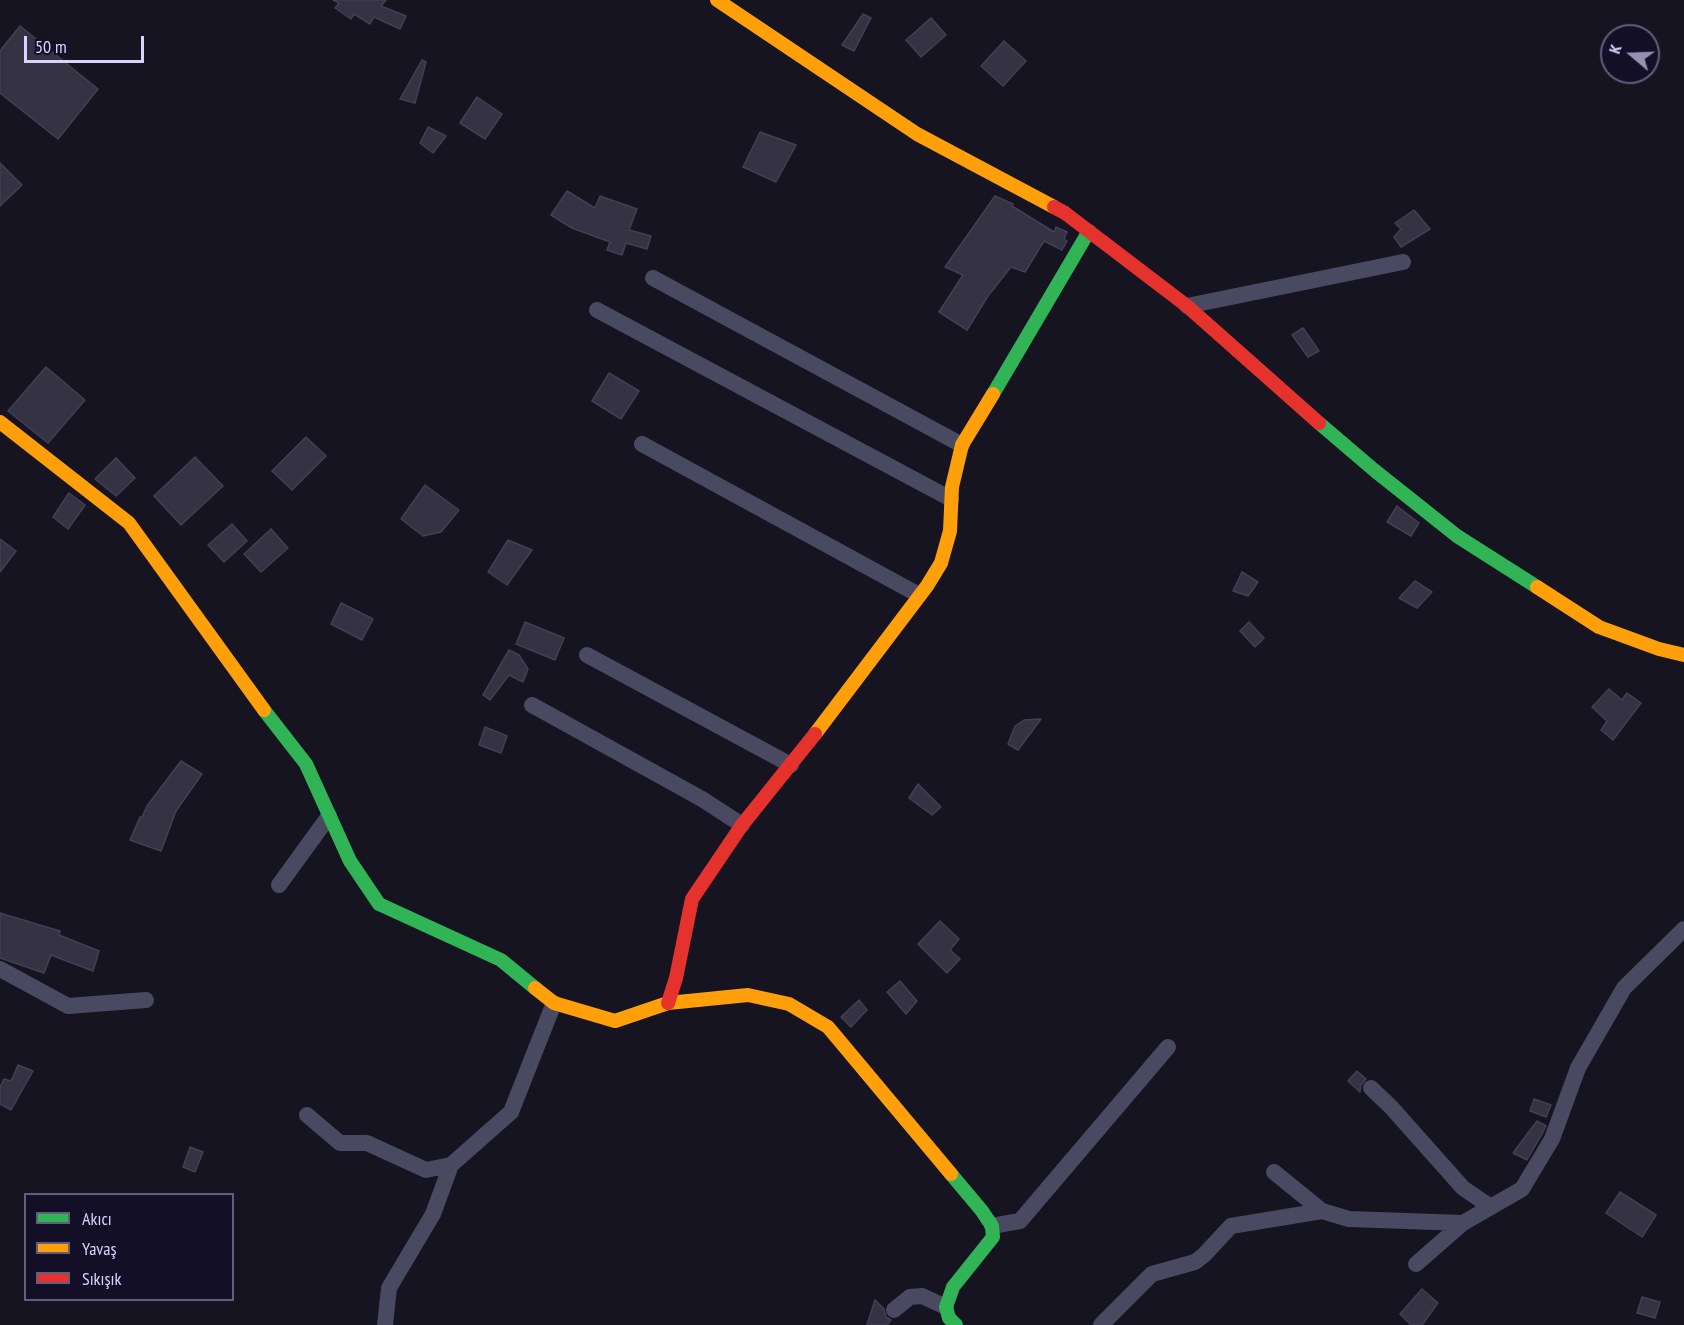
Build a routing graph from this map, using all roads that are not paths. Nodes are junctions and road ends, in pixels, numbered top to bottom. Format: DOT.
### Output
graph roads {
  1 [pos="717,0"];
  2 [pos="1089,231"];
  3 [pos="1402,262"];
  4 [pos="653,278"];
  5 [pos="1187,306"];
  6 [pos="597,310"];
  7 [pos="0,422"];
  8 [pos="642,444"];
  9 [pos="963,445"];
  10 [pos="951,499"];
  11 [pos="919,595"];
  12 [pos="587,654"];
  13 [pos="1684,655"];
  14 [pos="532,705"];
  15 [pos="791,765"];
  16 [pos="329,816"];
  17 [pos="742,825"];
  18 [pos="279,885"];
  19 [pos="1684,929"];
  20 [pos="0,969"];
  21 [pos="146,1000"];
  22 [pos="668,1003"];
  23 [pos="554,1004"];
  24 [pos="1168,1047"];
  25 [pos="1371,1088"];
  26 [pos="307,1115"];
  27 [pos="451,1165"];
  28 [pos="1274,1172"];
  29 [pos="1491,1207"];
  30 [pos="1322,1211"];
  31 [pos="1463,1223"];
  32 [pos="992,1226"];
  33 [pos="1416,1264"];
  34 [pos="946,1307"];
  35 [pos="894,1310"];
  36 [pos="385,1325"];
  37 [pos="956,1325"];
  38 [pos="1101,1325"];
  1 -- 2 [label="street"];
  2 -- 5 [label="street"];
  2 -- 9 [label="street"];
  3 -- 5 [label="street"];
  4 -- 9 [label="street"];
  5 -- 13 [label="street"];
  6 -- 10 [label="street"];
  7 -- 16 [label="street"];
  8 -- 11 [label="street"];
  9 -- 10 [label="street"];
  10 -- 11 [label="street"];
  11 -- 15 [label="street"];
  12 -- 15 [label="street"];
  14 -- 17 [label="street"];
  15 -- 17 [label="street"];
  16 -- 18 [label="street"];
  16 -- 23 [label="street"];
  17 -- 22 [label="street"];
  19 -- 29 [label="street"];
  20 -- 21 [label="street"];
  22 -- 23 [label="street"];
  22 -- 32 [label="street"];
  23 -- 27 [label="street"];
  24 -- 32 [label="street"];
  25 -- 29 [label="street"];
  26 -- 27 [label="street"];
  27 -- 36 [label="street"];
  28 -- 30 [label="street"];
  29 -- 31 [label="street"];
  30 -- 31 [label="street"];
  30 -- 38 [label="street"];
  31 -- 33 [label="street"];
  32 -- 34 [label="street"];
  34 -- 35 [label="street"];
  34 -- 37 [label="street"];
}
